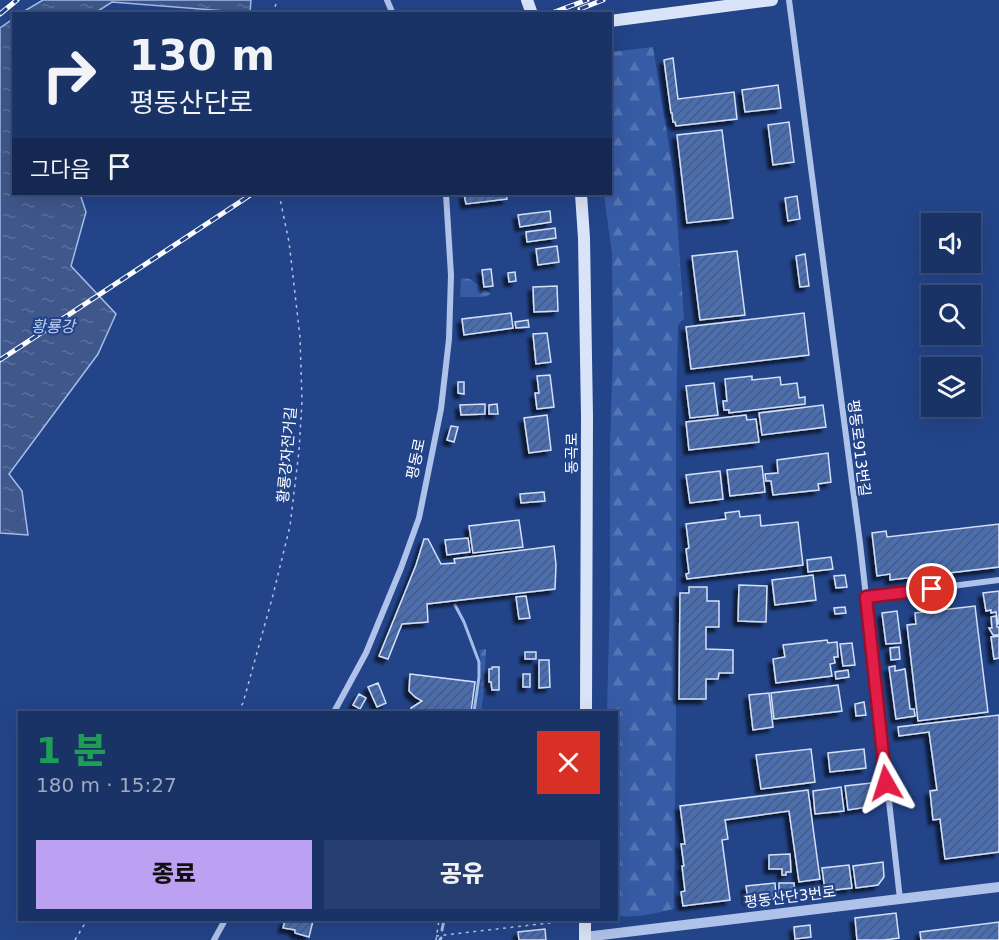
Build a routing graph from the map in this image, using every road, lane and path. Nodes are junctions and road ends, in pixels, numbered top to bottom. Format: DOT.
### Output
graph roads {
  1 [pos="772,0"];
  2 [pos="789,0"];
  3 [pos="612,21"];
  4 [pos="279,195"];
  5 [pos="446,195"];
  6 [pos="580,195"];
  7 [pos="999,580"];
  8 [pos="866,597"];
  9 [pos="239,711"];
  10 [pos="335,711"];
  11 [pos="586,711"];
  12 [pos="999,887"];
  13 [pos="900,899"];
  14 [pos="86,921"];
  15 [pos="224,921"];
  16 [pos="439,921"];
  17 [pos="569,921"];
  18 [pos="585,921"];
  19 [pos="436,936"];
  20 [pos="585,939"];
  21 [pos="75,940"];
  22 [pos="214,940"];
  23 [pos="436,940"];
  1 -- 3 [label="main road"];
  2 -- 8 [label="street, 평동로913번길"];
  4 -- 9 [label="path, 황룡강자전거길"];
  5 -- 10 [label="street, 평동로"];
  6 -- 11 [label="main road, 동곡로"];
  7 -- 8 [label="street"];
  8 -- 13 [label="street, 평동로913번길"];
  12 -- 13 [label="street, 평동산단3번로"];
  13 -- 20 [label="street, 평동산단3번로"];
  14 -- 21 [label="path"];
  15 -- 22 [label="street"];
  16 -- 19 [label="path"];
  17 -- 19 [label="path"];
  18 -- 20 [label="main road"];
  19 -- 23 [label="path"];
}
